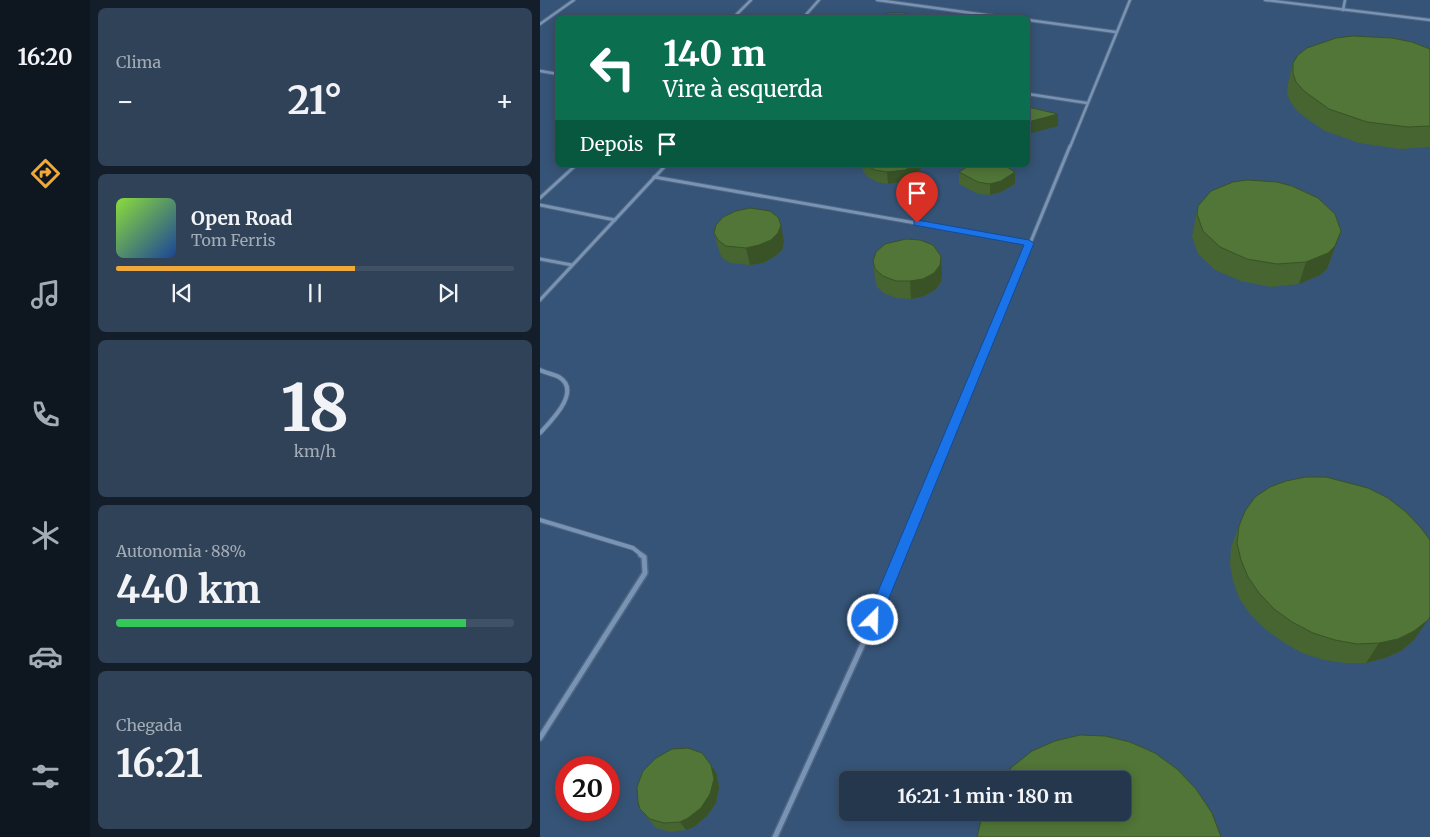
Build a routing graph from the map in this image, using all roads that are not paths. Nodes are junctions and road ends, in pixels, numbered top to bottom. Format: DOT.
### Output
graph roads {
  1 [pos="574,0"];
  2 [pos="751,0"];
  3 [pos="819,0"];
  4 [pos="877,0"];
  5 [pos="1130,0"];
  6 [pos="1265,0"];
  7 [pos="1345,0"];
  8 [pos="1343,10"];
  9 [pos="735,15"];
  10 [pos="806,15"];
  11 [pos="986,15"];
  12 [pos="1030,20"];
  13 [pos="1430,20"];
  14 [pos="540,24"];
  15 [pos="1116,32"];
  16 [pos="540,71"];
  17 [pos="555,74"];
  18 [pos="1030,94"];
  19 [pos="1087,102"];
  20 [pos="574,167"];
  21 [pos="664,167"];
  22 [pos="654,177"];
  23 [pos="540,198"];
  24 [pos="540,205"];
  25 [pos="615,220"];
  26 [pos="1029,243"];
  27 [pos="540,259"];
  28 [pos="572,265"];
  29 [pos="540,300"];
  30 [pos="540,370"];
  31 [pos="540,433"];
  32 [pos="540,520"];
  33 [pos="540,738"];
  34 [pos="775,837"];
  1 -- 14 [label="lane"];
  2 -- 9 [label="lane"];
  3 -- 10 [label="lane"];
  4 -- 11 [label="lane"];
  5 -- 15 [label="lane"];
  6 -- 8 [label="lane"];
  7 -- 8 [label="lane"];
  8 -- 13 [label="lane"];
  12 -- 15 [label="lane"];
  15 -- 19 [label="lane"];
  16 -- 17 [label="lane"];
  18 -- 19 [label="lane"];
  19 -- 26 [label="lane"];
  20 -- 23 [label="lane"];
  21 -- 22 [label="lane"];
  22 -- 25 [label="lane"];
  22 -- 26 [label="lane"];
  24 -- 25 [label="lane"];
  25 -- 28 [label="lane"];
  26 -- 34 [label="lane"];
  27 -- 28 [label="lane"];
  28 -- 29 [label="lane"];
  30 -- 31 [label="lane"];
  32 -- 33 [label="lane"];
}
